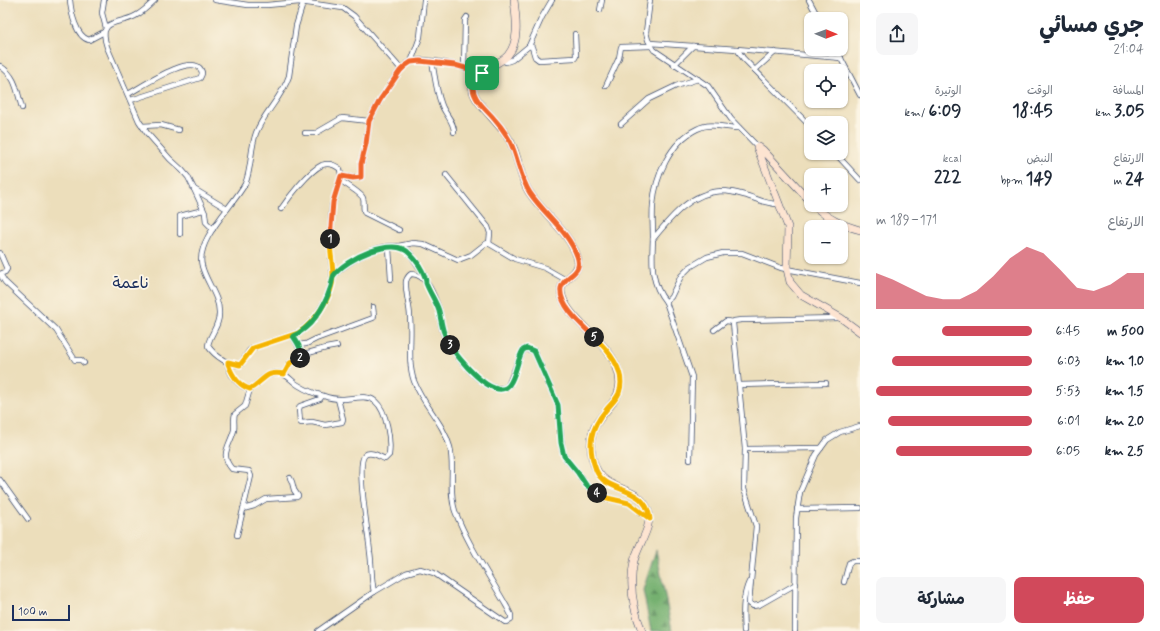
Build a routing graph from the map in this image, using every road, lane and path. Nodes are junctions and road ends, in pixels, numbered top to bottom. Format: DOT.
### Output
graph roads {
  1 [pos="70,0"];
  2 [pos="104,0"];
  3 [pos="155,0"];
  4 [pos="215,0"];
  5 [pos="424,0"];
  6 [pos="514,0"];
  7 [pos="552,0"];
  8 [pos="602,0"];
  9 [pos="650,0"];
  10 [pos="809,0"];
  11 [pos="304,1"];
  12 [pos="240,2"];
  13 [pos="600,10"];
  14 [pos="815,12"];
  15 [pos="467,17"];
  16 [pos="105,30"];
  17 [pos="575,34"];
  18 [pos="650,45"];
  19 [pos="529,46"];
  20 [pos="693,46"];
  21 [pos="737,48"];
  22 [pos="775,52"];
  23 [pos="840,58"];
  24 [pos="502,60"];
  25 [pos="411,62"];
  26 [pos="432,62"];
  27 [pos="674,65"];
  28 [pos="0,66"];
  29 [pos="464,68"];
  30 [pos="401,69"];
  31 [pos="755,70"];
  32 [pos="482,73"];
  33 [pos="698,79"];
  34 [pos="606,86"];
  35 [pos="859,90"];
  36 [pos="128,94"];
  37 [pos="860,95"];
  38 [pos="131,100"];
  39 [pos="22,108"];
  40 [pos="369,121"];
  41 [pos="804,121"];
  42 [pos="621,124"];
  43 [pos="142,126"];
  44 [pos="739,128"];
  45 [pos="179,130"];
  46 [pos="454,132"];
  47 [pos="305,133"];
  48 [pos="758,146"];
  49 [pos="842,160"];
  50 [pos="446,175"];
  51 [pos="859,176"];
  52 [pos="340,178"];
  53 [pos="194,188"];
  54 [pos="804,194"];
  55 [pos="780,204"];
  56 [pos="227,209"];
  57 [pos="281,209"];
  58 [pos="203,210"];
  59 [pos="821,212"];
  60 [pos="213,229"];
  61 [pos="399,230"];
  62 [pos="860,230"];
  63 [pos="180,234"];
  64 [pos="653,239"];
  65 [pos="489,244"];
  66 [pos="394,247"];
  67 [pos="389,248"];
  68 [pos="0,253"];
  69 [pos="787,269"];
  70 [pos="0,274"];
  71 [pos="333,276"];
  72 [pos="391,279"];
  73 [pos="566,280"];
  74 [pos="426,283"];
  75 [pos="860,283"];
  76 [pos="666,302"];
  77 [pos="373,307"];
  78 [pos="841,318"];
  79 [pos="733,322"];
  80 [pos="714,330"];
  81 [pos="860,332"];
  82 [pos="293,336"];
  83 [pos="298,345"];
  84 [pos="337,346"];
  85 [pos="301,355"];
  86 [pos="228,362"];
  87 [pos="84,364"];
  88 [pos="284,374"];
  89 [pos="826,383"];
  90 [pos="739,385"];
  91 [pos="250,389"];
  92 [pos="322,396"];
  93 [pos="338,399"];
  94 [pos="860,426"];
  95 [pos="821,448"];
  96 [pos="745,449"];
  97 [pos="690,460"];
  98 [pos="290,478"];
  99 [pos="0,480"];
  100 [pos="860,508"];
  101 [pos="243,509"];
  102 [pos="797,509"];
  103 [pos="28,519"];
  104 [pos="650,519"];
  105 [pos="237,535"];
  106 [pos="860,561"];
  107 [pos="752,577"];
  108 [pos="844,582"];
  109 [pos="796,584"];
  110 [pos="374,592"];
  111 [pos="318,631"];
  112 [pos="642,631"];
  113 [pos="744,631"];
  114 [pos="795,631"];
  1 -- 16 [label="street"];
  2 -- 16 [label="street"];
  3 -- 16 [label="street"];
  4 -- 12 [label="street"];
  5 -- 25 [label="street"];
  6 -- 24 [label="street"];
  7 -- 19 [label="street"];
  8 -- 13 [label="street"];
  9 -- 18 [label="street"];
  10 -- 14 [label="street"];
  11 -- 12 [label="street"];
  11 -- 30 [label="street"];
  11 -- 56 [label="street"];
  15 -- 29 [label="street"];
  16 -- 36 [label="street"];
  17 -- 19 [label="street"];
  18 -- 20 [label="street"];
  18 -- 27 [label="street"];
  18 -- 34 [label="street"];
  19 -- 24 [label="street"];
  20 -- 21 [label="street"];
  20 -- 27 [label="street"];
  21 -- 22 [label="street"];
  21 -- 31 [label="street"];
  22 -- 23 [label="street"];
  22 -- 31 [label="street"];
  23 -- 35 [label="street"];
  24 -- 32 [label="street"];
  25 -- 26 [label="street"];
  25 -- 30 [label="street"];
  26 -- 29 [label="street"];
  26 -- 46 [label="street"];
  27 -- 33 [label="street"];
  28 -- 39 [label="street"];
  29 -- 32 [label="street"];
  30 -- 40 [label="street"];
  31 -- 41 [label="street"];
  32 -- 73 [label="street"];
  33 -- 42 [label="street"];
  33 -- 44 [label="street"];
  35 -- 37 [label="street"];
  36 -- 38 [label="street"];
  36 -- 38 [label="street"];
  38 -- 43 [label="street"];
  40 -- 47 [label="street"];
  40 -- 52 [label="street"];
  43 -- 45 [label="street"];
  43 -- 53 [label="street"];
  44 -- 48 [label="street"];
  44 -- 64 [label="street"];
  48 -- 54 [label="street"];
  48 -- 55 [label="street"];
  49 -- 51 [label="street"];
  50 -- 65 [label="street"];
  52 -- 57 [label="street"];
  52 -- 61 [label="street"];
  52 -- 71 [label="street"];
  53 -- 56 [label="street"];
  53 -- 58 [label="street"];
  55 -- 64 [label="street"];
  55 -- 69 [label="street"];
  56 -- 60 [label="street"];
  58 -- 60 [label="street"];
  58 -- 63 [label="street"];
  59 -- 62 [label="street"];
  60 -- 86 [label="street"];
  64 -- 76 [label="street"];
  65 -- 66 [label="street"];
  65 -- 73 [label="street"];
  66 -- 67 [label="street"];
  66 -- 74 [label="street"];
  67 -- 71 [label="street"];
  67 -- 72 [label="street"];
  68 -- 70 [label="street"];
  69 -- 75 [label="street"];
  69 -- 76 [label="street"];
  69 -- 78 [label="street"];
  70 -- 87 [label="street"];
  71 -- 82 [label="street"];
  73 -- 104 [label="street"];
  74 -- 104 [label="street"];
  74 -- 110 [label="street"];
  76 -- 97 [label="street"];
  77 -- 83 [label="street"];
  78 -- 79 [label="street"];
  78 -- 81 [label="street"];
  79 -- 80 [label="street"];
  79 -- 90 [label="street"];
  82 -- 83 [label="street"];
  82 -- 86 [label="street"];
  83 -- 85 [label="street"];
  84 -- 85 [label="street"];
  85 -- 88 [label="street"];
  86 -- 91 [label="street"];
  88 -- 91 [label="street"];
  88 -- 92 [label="street"];
  89 -- 90 [label="street"];
  90 -- 96 [label="street"];
  91 -- 101 [label="street"];
  92 -- 93 [label="street"];
  92 -- 93 [label="street"];
  93 -- 110 [label="street"];
  94 -- 95 [label="street"];
  95 -- 96 [label="street"];
  95 -- 102 [label="street"];
  96 -- 107 [label="street"];
  98 -- 101 [label="street"];
  99 -- 103 [label="street"];
  100 -- 102 [label="street"];
  101 -- 105 [label="street"];
  102 -- 109 [label="street"];
  104 -- 112 [label="street"];
  106 -- 108 [label="street"];
  107 -- 109 [label="street"];
  107 -- 113 [label="street"];
  109 -- 114 [label="street"];
  110 -- 111 [label="street"];
}
